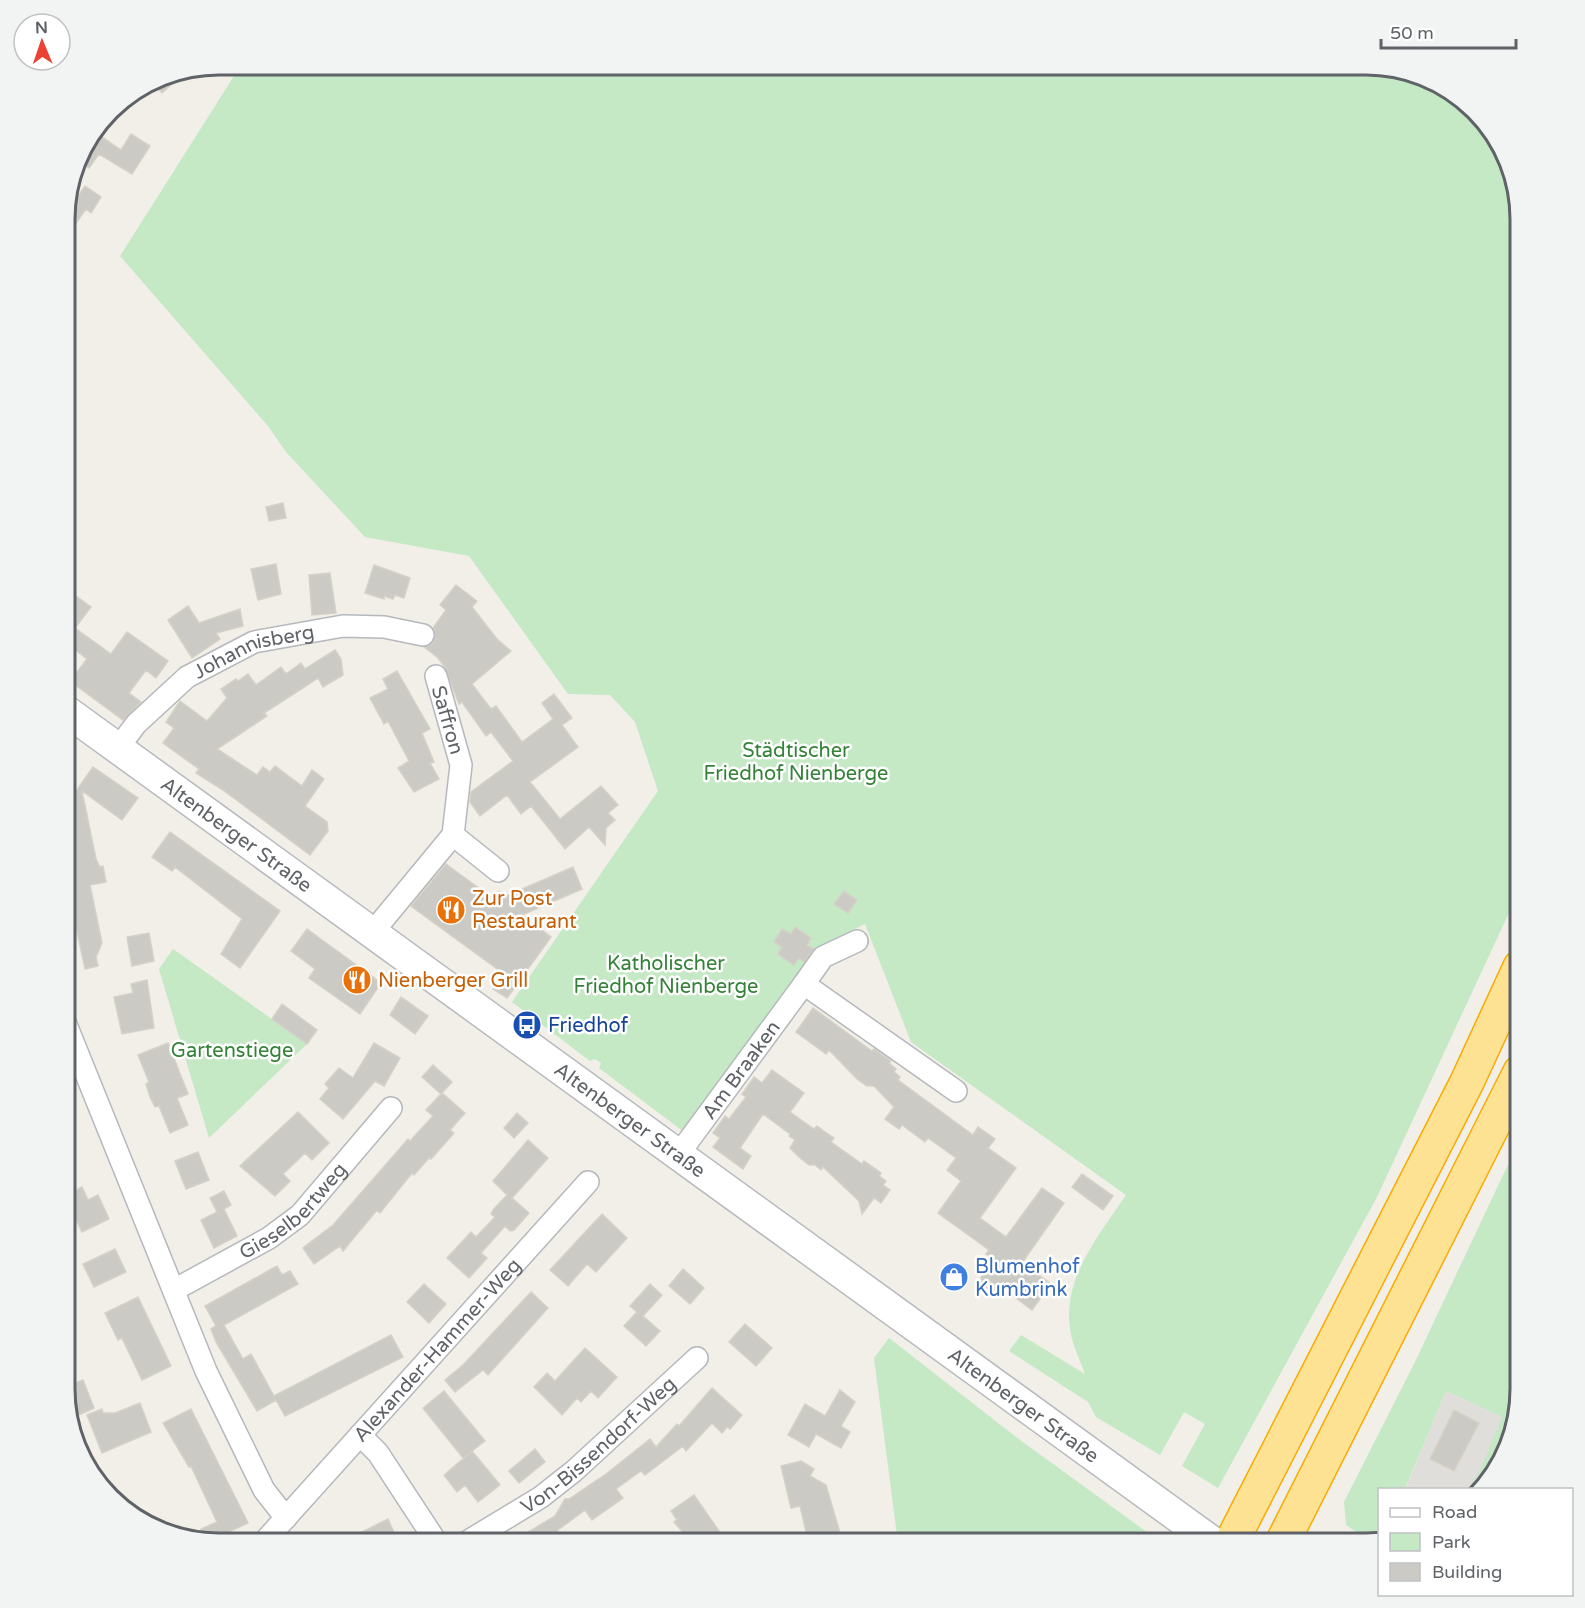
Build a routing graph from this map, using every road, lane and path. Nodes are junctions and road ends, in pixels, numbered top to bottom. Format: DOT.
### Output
graph roads {
  1 [pos="423,635"];
  2 [pos="436,676"];
  3 [pos="75,717"];
  4 [pos="118,748"];
  5 [pos="453,835"];
  6 [pos="498,871"];
  7 [pos="372,933"];
  8 [pos="857,941"];
  9 [pos="804,984"];
  10 [pos="1510,990"];
  11 [pos="75,1051"];
  12 [pos="957,1091"];
  13 [pos="1510,1094"];
  14 [pos="391,1108"];
  15 [pos="678,1155"];
  16 [pos="588,1182"];
  17 [pos="174,1290"];
  18 [pos="697,1358"];
  19 [pos="360,1435"];
  20 [pos="286,1518"];
  21 [pos="273,1533"];
  22 [pos="430,1533"];
  23 [pos="483,1533"];
  24 [pos="1199,1533"];
  25 [pos="1237,1533"];
  26 [pos="1288,1533"];
  1 -- 4 [label="street, Johannisberg"];
  2 -- 5 [label="street, Saffron"];
  3 -- 4 [label="main road, Altenberger Straße"];
  4 -- 7 [label="main road, Altenberger Straße"];
  5 -- 6 [label="street"];
  5 -- 7 [label="street"];
  7 -- 15 [label="main road, Altenberger Straße"];
  8 -- 9 [label="street, Am Braaken"];
  9 -- 12 [label="street"];
  9 -- 15 [label="street, Am Braaken"];
  10 -- 25 [label="highway"];
  11 -- 17 [label="street"];
  13 -- 26 [label="highway"];
  14 -- 17 [label="street, Gieselbertweg"];
  15 -- 24 [label="main road, Altenberger Straße"];
  16 -- 19 [label="street, Alexander-Hammer-Weg"];
  17 -- 20 [label="street"];
  18 -- 23 [label="street, Von-Bissendorf-Weg"];
  19 -- 20 [label="street, Alexander-Hammer-Weg"];
  19 -- 22 [label="street"];
  20 -- 21 [label="street, Alexander-Hammer-Weg"];
}
